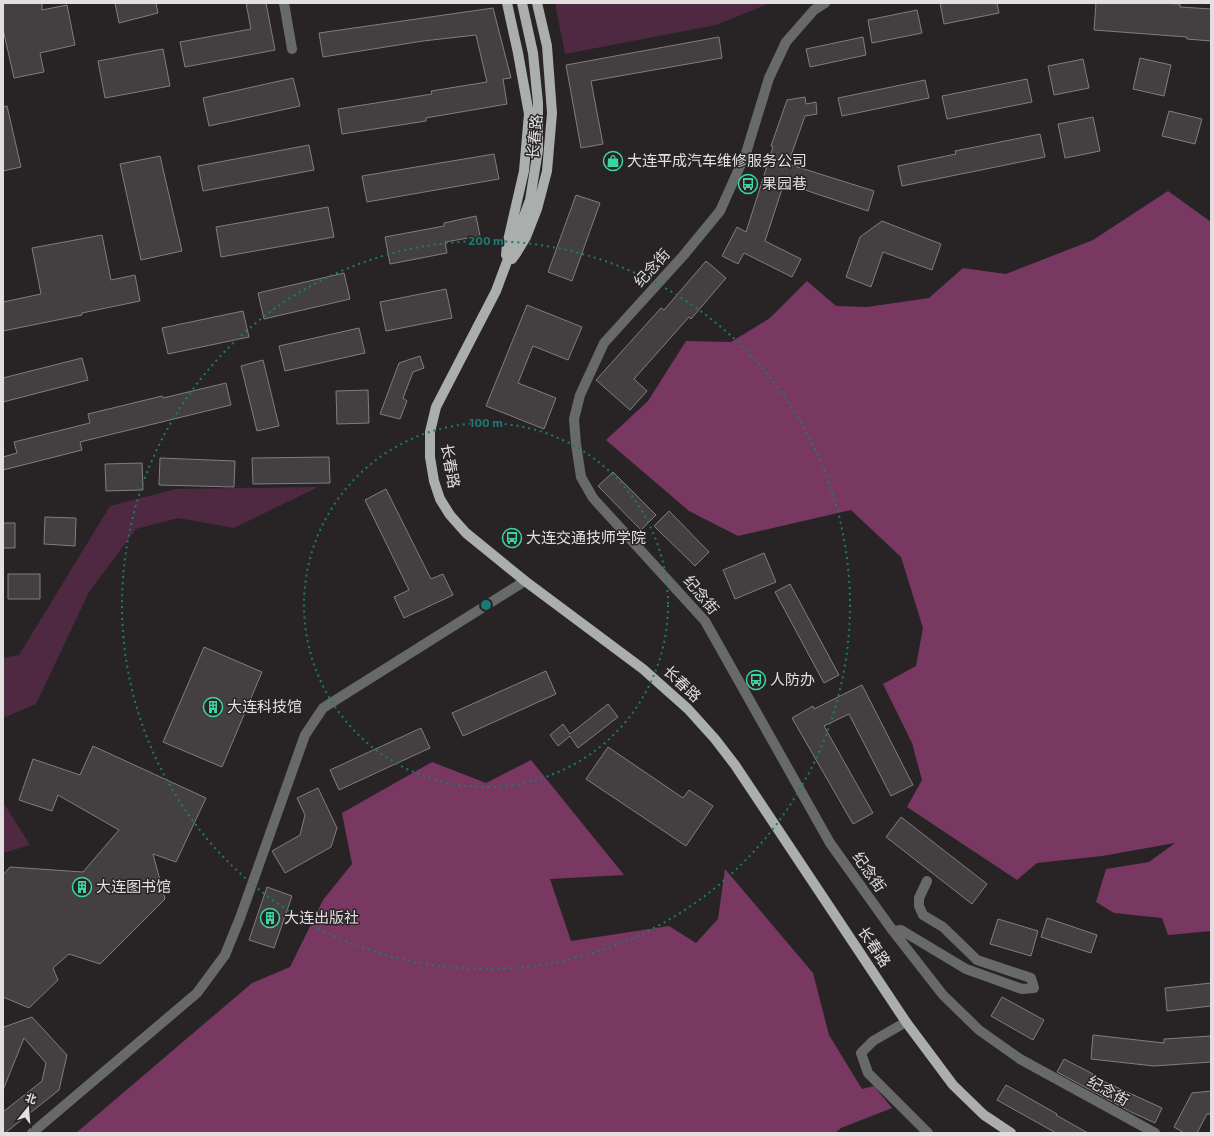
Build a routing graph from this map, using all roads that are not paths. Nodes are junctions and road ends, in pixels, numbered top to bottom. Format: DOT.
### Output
graph roads {
  1 [pos="284,3"];
  2 [pos="507,3"];
  3 [pos="522,3"];
  4 [pos="537,3"];
  5 [pos="824,3"];
  6 [pos="292,49"];
  7 [pos="506,264"];
  8 [pos="525,581"];
  9 [pos="927,881"];
  10 [pos="893,931"];
  11 [pos="906,1022"];
  12 [pos="32,1133"];
  13 [pos="928,1133"];
  14 [pos="1011,1133"];
  15 [pos="1155,1133"];
  1 -- 6 [label="street"];
  2 -- 7 [label="main road, 长春路"];
  3 -- 7 [label="main road, 长春路"];
  4 -- 7 [label="main road, 长春路"];
  5 -- 10 [label="street, 纪念街"];
  7 -- 8 [label="main road, 长春路"];
  8 -- 11 [label="main road, 长春路"];
  8 -- 12 [label="street"];
  9 -- 10 [label="street"];
  10 -- 15 [label="street, 纪念街"];
  11 -- 13 [label="street"];
  11 -- 14 [label="main road, 长春路"];
}
